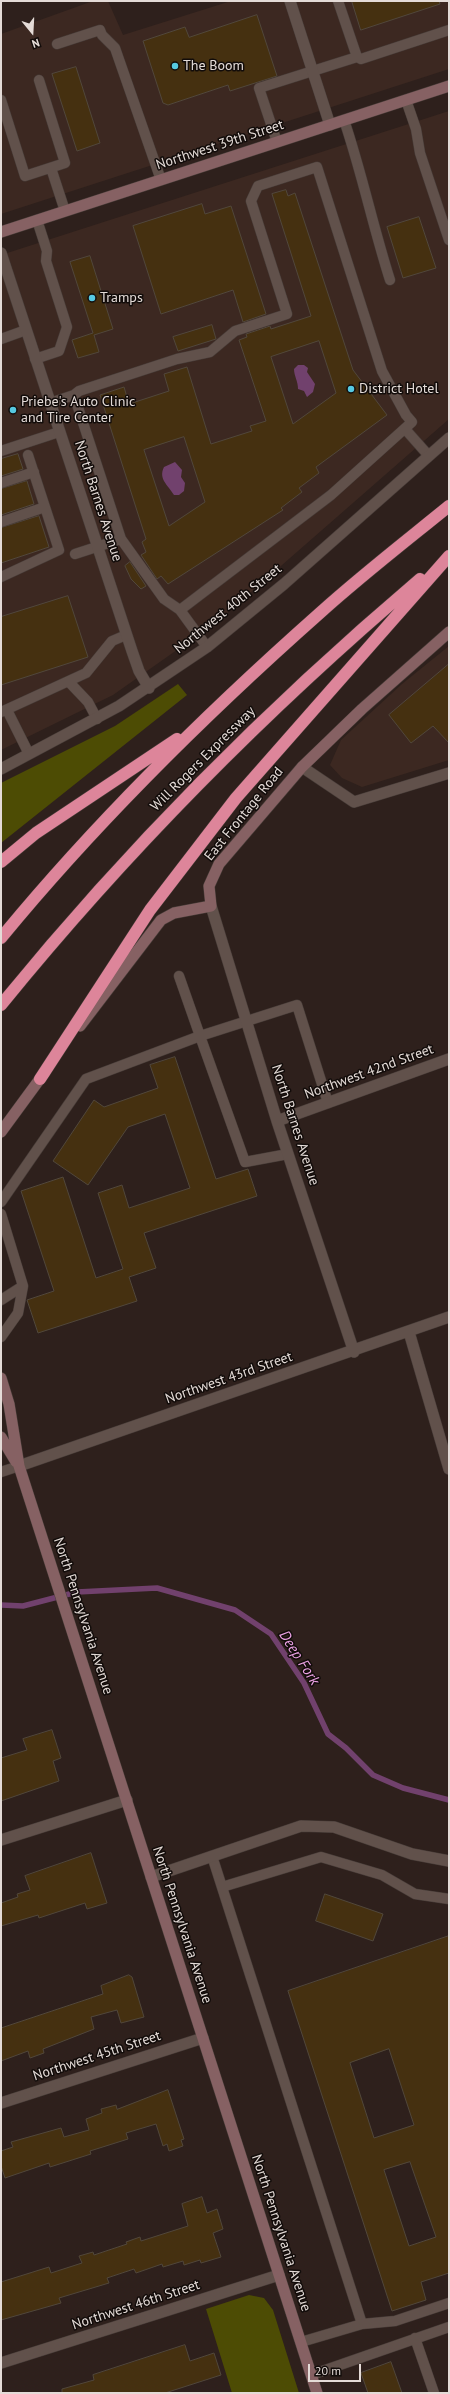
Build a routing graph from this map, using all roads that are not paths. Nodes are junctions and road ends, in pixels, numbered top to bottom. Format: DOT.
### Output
graph roads {
  1 [pos="290,1"];
  2 [pos="338,1"];
  3 [pos="449,30"];
  4 [pos="57,44"];
  5 [pos="357,57"];
  6 [pos="312,71"];
  7 [pos="39,80"];
  8 [pos="449,86"];
  9 [pos="1,100"];
  10 [pos="406,100"];
  11 [pos="344,120"];
  12 [pos="330,125"];
  13 [pos="277,142"];
  14 [pos="51,168"];
  15 [pos="161,180"];
  16 [pos="65,211"];
  17 [pos="37,220"];
  18 [pos="1,232"];
  19 [pos="449,240"];
  20 [pos="1,253"];
  21 [pos="390,280"];
  22 [pos="26,330"];
  23 [pos="1,339"];
  24 [pos="35,359"];
  25 [pos="74,395"];
  26 [pos="50,403"];
  27 [pos="405,429"];
  28 [pos="59,432"];
  29 [pos="449,438"];
  30 [pos="1,451"];
  31 [pos="28,455"];
  32 [pos="429,456"];
  33 [pos="34,472"];
  34 [pos="1,483"];
  35 [pos="449,506"];
  36 [pos="45,507"];
  37 [pos="1,522"];
  38 [pos="121,539"];
  39 [pos="97,547"];
  40 [pos="75,554"];
  41 [pos="449,555"];
  42 [pos="1,577"];
  43 [pos="180,610"];
  44 [pos="449,632"];
  45 [pos="126,635"];
  46 [pos="207,647"];
  47 [pos="70,682"];
  48 [pos="149,688"];
  49 [pos="4,711"];
  50 [pos="97,719"];
  51 [pos="201,722"];
  52 [pos="29,754"];
  53 [pos="302,767"];
  54 [pos="1,768"];
  55 [pos="449,773"];
  56 [pos="1,862"];
  57 [pos="211,906"];
  58 [pos="1,938"];
  59 [pos="179,976"];
  60 [pos="1,1005"];
  61 [pos="246,1020"];
  62 [pos="200,1036"];
  63 [pos="449,1058"];
  64 [pos="40,1079"];
  65 [pos="328,1103"];
  66 [pos="277,1121"];
  67 [pos="1,1132"];
  68 [pos="288,1154"];
  69 [pos="1,1202"];
  70 [pos="1,1214"];
  71 [pos="23,1286"];
  72 [pos="1,1300"];
  73 [pos="449,1317"];
  74 [pos="408,1332"];
  75 [pos="1,1337"];
  76 [pos="354,1352"];
  77 [pos="1,1378"];
  78 [pos="1,1437"];
  79 [pos="19,1466"];
  80 [pos="449,1469"];
  81 [pos="1,1472"];
  82 [pos="126,1800"];
  83 [pos="1,1840"];
  84 [pos="212,1856"];
  85 [pos="449,1861"];
  86 [pos="151,1877"];
  87 [pos="222,1887"];
  88 [pos="449,1900"];
  89 [pos="203,2038"];
  90 [pos="1,2103"];
  91 [pos="279,2275"];
  92 [pos="449,2303"];
  93 [pos="362,2324"];
  94 [pos="449,2327"];
  95 [pos="416,2338"];
  96 [pos="301,2342"];
  97 [pos="1,2363"];
  98 [pos="311,2375"];
  99 [pos="317,2393"];
  100 [pos="434,2393"];
  1 -- 6 [label="street"];
  2 -- 5 [label="lane"];
  3 -- 5 [label="lane"];
  4 -- 15 [label="lane"];
  5 -- 6 [label="lane"];
  6 -- 12 [label="street"];
  6 -- 13 [label="lane"];
  7 -- 14 [label="lane"];
  8 -- 10 [label="main road, Northwest 39th Street"];
  9 -- 14 [label="lane"];
  10 -- 11 [label="main road, Northwest 39th Street"];
  10 -- 19 [label="lane"];
  11 -- 12 [label="main road, Northwest 39th Street"];
  11 -- 21 [label="lane"];
  12 -- 13 [label="main road, Northwest 39th Street"];
  13 -- 15 [label="main road, Northwest 39th Street"];
  14 -- 16 [label="lane"];
  15 -- 16 [label="main road, Northwest 39th Street"];
  16 -- 17 [label="main road, Northwest 39th Street"];
  17 -- 18 [label="main road, Northwest 39th Street"];
  17 -- 24 [label="lane"];
  20 -- 22 [label="street, North Barnes Avenue"];
  22 -- 23 [label="lane"];
  22 -- 24 [label="street, North Barnes Avenue"];
  24 -- 26 [label="street, North Barnes Avenue"];
  25 -- 26 [label="lane"];
  25 -- 27 [label="lane"];
  25 -- 38 [label="lane"];
  26 -- 28 [label="street, North Barnes Avenue"];
  27 -- 32 [label="lane"];
  27 -- 43 [label="lane"];
  28 -- 30 [label="lane"];
  28 -- 39 [label="street, North Barnes Avenue"];
  29 -- 32 [label="street, Northwest 40th Street"];
  31 -- 33 [label="lane"];
  32 -- 46 [label="street, Northwest 40th Street"];
  33 -- 34 [label="lane"];
  33 -- 36 [label="lane"];
  35 -- 51 [label="highway, Will Rogers Expressway"];
  36 -- 37 [label="lane"];
  36 -- 42 [label="lane"];
  38 -- 39 [label="lane"];
  38 -- 43 [label="lane"];
  39 -- 40 [label="lane"];
  39 -- 45 [label="street, North Barnes Avenue"];
  41 -- 60 [label="highway, Will Rogers Expressway"];
  41 -- 64 [label="highway"];
  43 -- 46 [label="lane"];
  44 -- 53 [label="main road, East Frontage Road"];
  45 -- 47 [label="lane"];
  45 -- 48 [label="street, North Barnes Avenue"];
  46 -- 48 [label="street, Northwest 40th Street"];
  47 -- 49 [label="lane"];
  47 -- 50 [label="lane"];
  48 -- 50 [label="street, Northwest 40th Street"];
  49 -- 52 [label="lane"];
  50 -- 52 [label="street, Northwest 40th Street"];
  51 -- 56 [label="highway"];
  51 -- 58 [label="highway, Will Rogers Expressway"];
  52 -- 54 [label="street, Northwest 40th Street"];
  53 -- 55 [label="street"];
  53 -- 57 [label="main road, East Frontage Road"];
  57 -- 61 [label="street, North Barnes Avenue"];
  57 -- 64 [label="main road"];
  59 -- 62 [label="lane"];
  61 -- 62 [label="lane"];
  61 -- 65 [label="lane"];
  61 -- 66 [label="street, North Barnes Avenue"];
  62 -- 68 [label="lane"];
  62 -- 69 [label="lane"];
  63 -- 65 [label="street, Northwest 42nd Street"];
  64 -- 67 [label="main road"];
  65 -- 66 [label="street, Northwest 42nd Street"];
  66 -- 68 [label="street, North Barnes Avenue"];
  68 -- 76 [label="street, North Barnes Avenue"];
  70 -- 71 [label="lane"];
  71 -- 72 [label="lane"];
  71 -- 75 [label="lane"];
  73 -- 74 [label="street, Northwest 43rd Street"];
  74 -- 76 [label="street, Northwest 43rd Street"];
  74 -- 80 [label="street"];
  76 -- 79 [label="street, Northwest 43rd Street"];
  77 -- 79 [label="main road, North Pennsylvania Avenue"];
  78 -- 79 [label="main road, North Pennsylvania Avenue"];
  79 -- 81 [label="lane"];
  79 -- 82 [label="main road, North Pennsylvania Avenue"];
  82 -- 83 [label="street"];
  82 -- 86 [label="main road, North Pennsylvania Avenue"];
  84 -- 85 [label="street"];
  84 -- 86 [label="street"];
  84 -- 87 [label="lane"];
  86 -- 89 [label="main road, North Pennsylvania Avenue"];
  87 -- 88 [label="lane"];
  87 -- 93 [label="lane"];
  89 -- 90 [label="street, Northwest 45th Street"];
  89 -- 91 [label="main road, North Pennsylvania Avenue"];
  91 -- 96 [label="main road, North Pennsylvania Avenue"];
  91 -- 97 [label="street, Northwest 46th Street"];
  92 -- 93 [label="lane"];
  93 -- 96 [label="lane"];
  94 -- 95 [label="lane"];
  95 -- 98 [label="lane"];
  95 -- 100 [label="lane"];
  96 -- 98 [label="main road, North Pennsylvania Avenue"];
  98 -- 99 [label="main road, North Pennsylvania Avenue"];
}
